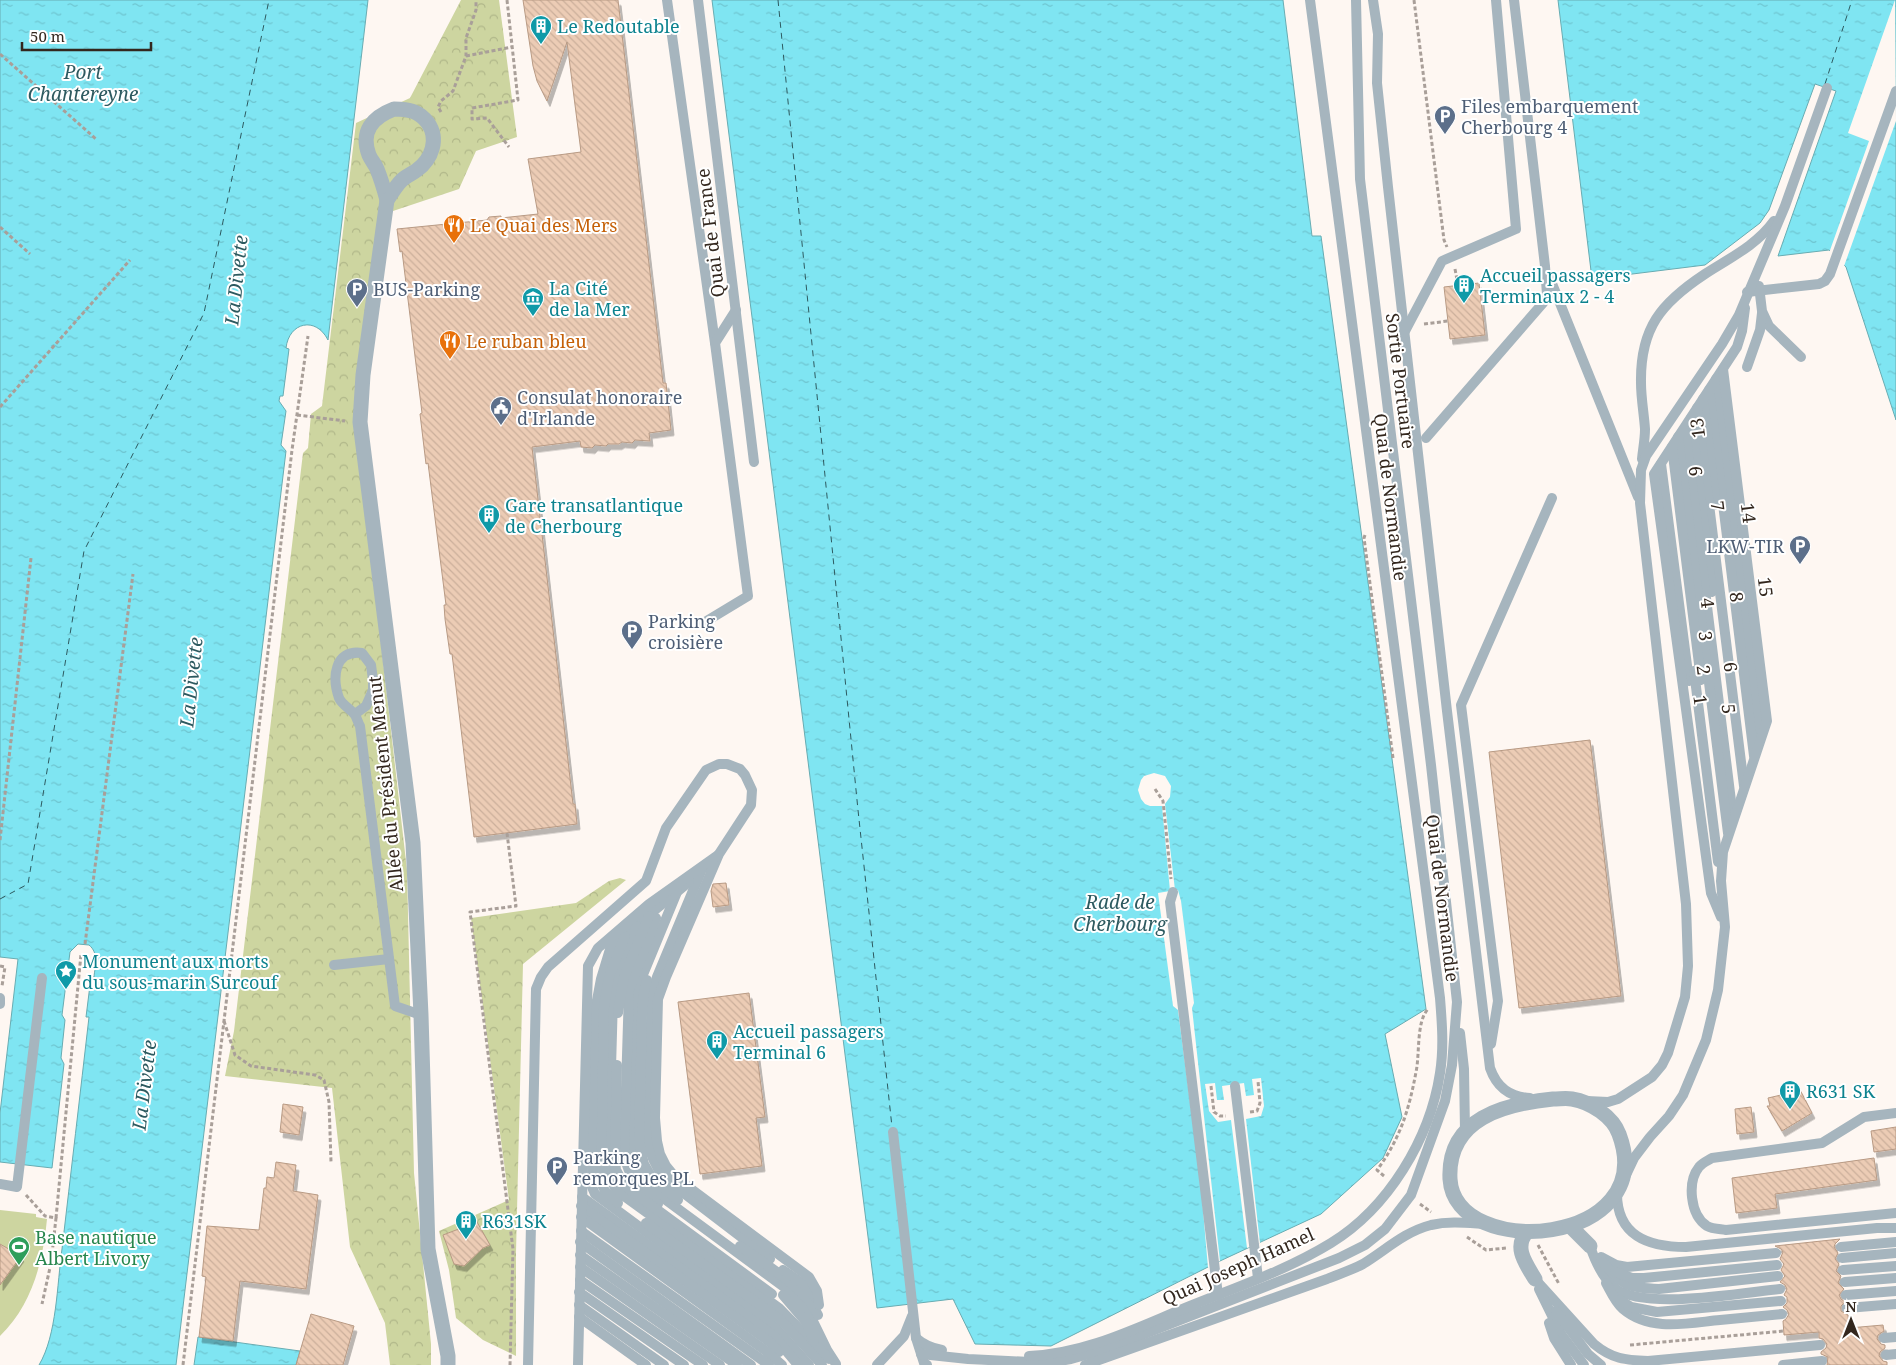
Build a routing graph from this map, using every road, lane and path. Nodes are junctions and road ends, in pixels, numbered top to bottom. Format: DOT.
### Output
graph roads {
  1 [pos="476,0"];
  2 [pos="506,0"];
  3 [pos="667,0"];
  4 [pos="698,0"];
  5 [pos="1310,0"];
  6 [pos="1356,0"];
  7 [pos="1374,0"];
  8 [pos="1414,0"];
  9 [pos="1496,0"];
  10 [pos="1514,0"];
  11 [pos="512,47"];
  12 [pos="0,54"];
  13 [pos="466,56"];
  14 [pos="1896,91"];
  15 [pos="446,118"];
  16 [pos="96,139"];
  17 [pos="509,147"];
  18 [pos="387,200"];
  19 [pos="0,227"];
  20 [pos="30,254"];
  21 [pos="1451,257"];
  22 [pos="130,260"];
  23 [pos="1545,266"];
  24 [pos="1757,270"];
  25 [pos="1458,285"];
  26 [pos="1760,291"];
  27 [pos="1747,292"];
  28 [pos="736,310"];
  29 [pos="1762,310"];
  30 [pos="1404,332"];
  31 [pos="308,336"];
  32 [pos="715,343"];
  33 [pos="1800,357"];
  34 [pos="1747,367"];
  35 [pos="1723,369"];
  36 [pos="1716,380"];
  37 [pos="1709,390"];
  38 [pos="1703,399"];
  39 [pos="0,407"];
  40 [pos="1697,408"];
  41 [pos="297,415"];
  42 [pos="1691,418"];
  43 [pos="360,422"];
  44 [pos="1685,428"];
  45 [pos="1678,437"];
  46 [pos="1426,438"];
  47 [pos="1666,455"];
  48 [pos="754,462"];
  49 [pos="1641,470"];
  50 [pos="1552,498"];
  51 [pos="1640,503"];
  52 [pos="32,558"];
  53 [pos="133,574"];
  54 [pos="700,625"];
  55 [pos="355,714"];
  56 [pos="1760,740"];
  57 [pos="1754,760"];
  58 [pos="1749,776"];
  59 [pos="1155,788"];
  60 [pos="1744,790"];
  61 [pos="1738,806"];
  62 [pos="1734,821"];
  63 [pos="507,833"];
  64 [pos="1729,837"];
  65 [pos="0,840"];
  66 [pos="1723,852"];
  67 [pos="719,854"];
  68 [pos="702,869"];
  69 [pos="1721,881"];
  70 [pos="688,882"];
  71 [pos="677,892"];
  72 [pos="1173,892"];
  73 [pos="661,905"];
  74 [pos="1724,909"];
  75 [pos="650,914"];
  76 [pos="638,924"];
  77 [pos="1725,927"];
  78 [pos="85,944"];
  79 [pos="81,954"];
  80 [pos="389,959"];
  81 [pos="334,965"];
  82 [pos="0,966"];
  83 [pos="42,978"];
  84 [pos="0,998"];
  85 [pos="1440,998"];
  86 [pos="1456,1002"];
  87 [pos="0,1004"];
  88 [pos="421,1015"];
  89 [pos="224,1021"];
  90 [pos="1488,1058"];
  91 [pos="1234,1086"];
  92 [pos="1554,1099"];
  93 [pos="1573,1099"];
  94 [pos="1896,1113"];
  95 [pos="1465,1131"];
  96 [pos="893,1132"];
  97 [pos="331,1162"];
  98 [pos="0,1184"];
  99 [pos="17,1186"];
  100 [pos="1619,1188"];
  101 [pos="581,1202"];
  102 [pos="1896,1213"];
  103 [pos="581,1217"];
  104 [pos="56,1218"];
  105 [pos="1488,1224"];
  106 [pos="1570,1226"];
  107 [pos="1896,1228"];
  108 [pos="581,1231"];
  109 [pos="1527,1232"];
  110 [pos="580,1242"];
  111 [pos="1896,1242"];
  112 [pos="1841,1247"];
  113 [pos="1594,1251"];
  114 [pos="1776,1253"];
  115 [pos="1896,1254"];
  116 [pos="580,1255"];
  117 [pos="1842,1258"];
  118 [pos="1777,1265"];
  119 [pos="1602,1266"];
  120 [pos="1896,1266"];
  121 [pos="580,1268"];
  122 [pos="1844,1270"];
  123 [pos="1778,1276"];
  124 [pos="1258,1278"];
  125 [pos="1896,1278"];
  126 [pos="1535,1279"];
  127 [pos="580,1280"];
  128 [pos="1845,1282"];
  129 [pos="784,1286"];
  130 [pos="1780,1289"];
  131 [pos="1610,1291"];
  132 [pos="1896,1291"];
  133 [pos="579,1292"];
  134 [pos="1218,1295"];
  135 [pos="1846,1295"];
  136 [pos="1781,1301"];
  137 [pos="42,1304"];
  138 [pos="1896,1304"];
  139 [pos="579,1305"];
  140 [pos="1847,1308"];
  141 [pos="913,1309"];
  142 [pos="1782,1314"];
  143 [pos="579,1317"];
  144 [pos="821,1324"];
  145 [pos="1896,1337"];
  146 [pos="916,1338"];
  147 [pos="1884,1338"];
  148 [pos="819,1342"];
  149 [pos="771,1343"];
  150 [pos="1820,1345"];
  151 [pos="921,1354"];
  152 [pos="823,1360"];
  153 [pos="1822,1361"];
  154 [pos="183,1365"];
  155 [pos="448,1365"];
  156 [pos="510,1365"];
  157 [pos="528,1365"];
  158 [pos="578,1365"];
  159 [pos="646,1365"];
  160 [pos="664,1365"];
  161 [pos="684,1365"];
  162 [pos="703,1365"];
  163 [pos="720,1365"];
  164 [pos="737,1365"];
  165 [pos="751,1365"];
  166 [pos="782,1365"];
  167 [pos="790,1365"];
  168 [pos="798,1365"];
  169 [pos="809,1365"];
  170 [pos="837,1365"];
  171 [pos="877,1365"];
  172 [pos="927,1365"];
  173 [pos="1085,1365"];
  174 [pos="1571,1365"];
  175 [pos="1584,1365"];
  176 [pos="1601,1365"];
  177 [pos="1783,1365"];
  1 -- 13 [label="path"];
  2 -- 11 [label="path"];
  3 -- 32 [label="lane"];
  4 -- 28 [label="lane, Quai de France"];
  5 -- 85 [label="lane, Quai de Normandie"];
  6 -- 86 [label="lane, Sortie Portuaire"];
  7 -- 30 [label="lane"];
  8 -- 21 [label="path"];
  9 -- 21 [label="lane"];
  10 -- 23 [label="lane"];
  11 -- 13 [label="path"];
  11 -- 17 [label="path"];
  12 -- 16 [label="path"];
  13 -- 15 [label="path"];
  14 -- 26 [label="lane"];
  18 -- 18 [label="street, Allée du Président Menut"];
  18 -- 43 [label="street, Allée du Président Menut"];
  19 -- 20 [label="path"];
  21 -- 25 [label="path"];
  21 -- 30 [label="lane"];
  22 -- 39 [label="path"];
  23 -- 46 [label="lane"];
  23 -- 51 [label="lane"];
  24 -- 26 [label="lane"];
  24 -- 27 [label="lane"];
  24 -- 49 [label="lane"];
  26 -- 27 [label="lane"];
  26 -- 29 [label="lane"];
  27 -- 35 [label="lane"];
  27 -- 49 [label="lane"];
  28 -- 32 [label="lane"];
  28 -- 48 [label="lane, Quai de France"];
  29 -- 33 [label="lane"];
  29 -- 34 [label="lane"];
  30 -- 90 [label="lane"];
  31 -- 41 [label="path"];
  32 -- 54 [label="lane"];
  35 -- 36 [label="lane"];
  35 -- 56 [label="lane, 15"];
  36 -- 37 [label="lane"];
  36 -- 56 [label="lane, 14"];
  37 -- 38 [label="lane"];
  37 -- 57 [label="lane, 13"];
  38 -- 40 [label="lane"];
  38 -- 58 [label="lane, 9"];
  40 -- 42 [label="lane"];
  40 -- 60 [label="lane, 8"];
  41 -- 43 [label="path"];
  41 -- 89 [label="path"];
  42 -- 44 [label="lane"];
  42 -- 61 [label="lane, 7"];
  43 -- 88 [label="street, Allée du Président Menut"];
  44 -- 45 [label="lane"];
  44 -- 62 [label="lane, 6"];
  45 -- 47 [label="lane"];
  45 -- 64 [label="lane, 5"];
  47 -- 66 [label="lane, 4"];
  47 -- 69 [label="lane, 3"];
  47 -- 74 [label="lane, 2"];
  47 -- 77 [label="lane, 1"];
  49 -- 51 [label="lane"];
  50 -- 90 [label="lane"];
  51 -- 93 [label="lane"];
  52 -- 65 [label="path"];
  53 -- 78 [label="path"];
  55 -- 55 [label="lane"];
  55 -- 80 [label="lane"];
  56 -- 57 [label="lane"];
  57 -- 58 [label="lane"];
  58 -- 60 [label="lane"];
  59 -- 72 [label="path"];
  60 -- 61 [label="lane"];
  61 -- 62 [label="lane"];
  62 -- 64 [label="lane"];
  63 -- 156 [label="path"];
  64 -- 66 [label="lane"];
  66 -- 69 [label="lane"];
  67 -- 68 [label="lane"];
  67 -- 101 [label="lane"];
  67 -- 129 [label="lane"];
  67 -- 157 [label="lane"];
  68 -- 70 [label="lane"];
  68 -- 129 [label="lane"];
  69 -- 74 [label="lane"];
  70 -- 71 [label="lane"];
  70 -- 129 [label="lane"];
  71 -- 73 [label="lane"];
  71 -- 129 [label="lane"];
  72 -- 134 [label="lane"];
  73 -- 75 [label="lane"];
  73 -- 129 [label="lane"];
  74 -- 77 [label="lane"];
  75 -- 76 [label="lane"];
  75 -- 129 [label="lane"];
  76 -- 129 [label="lane"];
  76 -- 149 [label="lane"];
  77 -- 100 [label="lane"];
  79 -- 104 [label="path"];
  80 -- 81 [label="lane"];
  80 -- 88 [label="lane"];
  82 -- 84 [label="path"];
  83 -- 99 [label="lane"];
  84 -- 87 [label="lane"];
  85 -- 124 [label="lane, Quai Joseph Hamel"];
  86 -- 95 [label="lane"];
  86 -- 151 [label="lane"];
  88 -- 155 [label="street, Allée du Président Menut"];
  89 -- 97 [label="path"];
  89 -- 154 [label="path"];
  90 -- 92 [label="lane"];
  91 -- 124 [label="lane"];
  92 -- 93 [label="street"];
  92 -- 95 [label="street"];
  93 -- 100 [label="street"];
  94 -- 102 [label="lane"];
  95 -- 105 [label="street"];
  96 -- 141 [label="lane"];
  98 -- 99 [label="lane"];
  99 -- 104 [label="path"];
  100 -- 106 [label="street"];
  100 -- 107 [label="lane"];
  101 -- 103 [label="lane"];
  101 -- 149 [label="lane"];
  103 -- 108 [label="lane"];
  103 -- 149 [label="lane"];
  104 -- 137 [label="path"];
  105 -- 109 [label="street"];
  105 -- 173 [label="lane"];
  106 -- 109 [label="street"];
  106 -- 113 [label="street"];
  108 -- 110 [label="lane"];
  108 -- 149 [label="lane"];
  109 -- 126 [label="street"];
  110 -- 116 [label="lane"];
  110 -- 165 [label="lane"];
  111 -- 112 [label="lane"];
  113 -- 114 [label="lane"];
  113 -- 119 [label="lane"];
  115 -- 117 [label="lane"];
  116 -- 121 [label="lane"];
  116 -- 164 [label="lane"];
  118 -- 119 [label="lane"];
  119 -- 123 [label="lane"];
  119 -- 130 [label="lane"];
  119 -- 131 [label="lane"];
  120 -- 122 [label="lane"];
  121 -- 127 [label="lane"];
  121 -- 163 [label="lane"];
  124 -- 134 [label="lane, Quai Joseph Hamel"];
  125 -- 128 [label="lane"];
  126 -- 150 [label="lane"];
  126 -- 174 [label="lane"];
  126 -- 175 [label="lane"];
  126 -- 176 [label="lane"];
  127 -- 133 [label="lane"];
  127 -- 162 [label="lane"];
  129 -- 144 [label="lane"];
  129 -- 144 [label="lane"];
  129 -- 148 [label="lane"];
  129 -- 152 [label="lane"];
  131 -- 136 [label="lane"];
  131 -- 142 [label="lane"];
  132 -- 135 [label="lane"];
  133 -- 139 [label="lane"];
  133 -- 161 [label="lane"];
  134 -- 146 [label="lane, Quai Joseph Hamel"];
  138 -- 140 [label="lane"];
  139 -- 143 [label="lane"];
  139 -- 160 [label="lane"];
  141 -- 146 [label="lane"];
  141 -- 171 [label="lane"];
  143 -- 158 [label="lane"];
  143 -- 159 [label="lane"];
  144 -- 148 [label="lane"];
  145 -- 147 [label="lane"];
  146 -- 151 [label="lane"];
  148 -- 152 [label="lane"];
  148 -- 170 [label="lane"];
  149 -- 152 [label="lane"];
  149 -- 166 [label="lane"];
  149 -- 167 [label="lane"];
  149 -- 168 [label="lane"];
  149 -- 169 [label="lane"];
  151 -- 172 [label="lane"];
  152 -- 170 [label="lane"];
  153 -- 177 [label="lane"];
}
